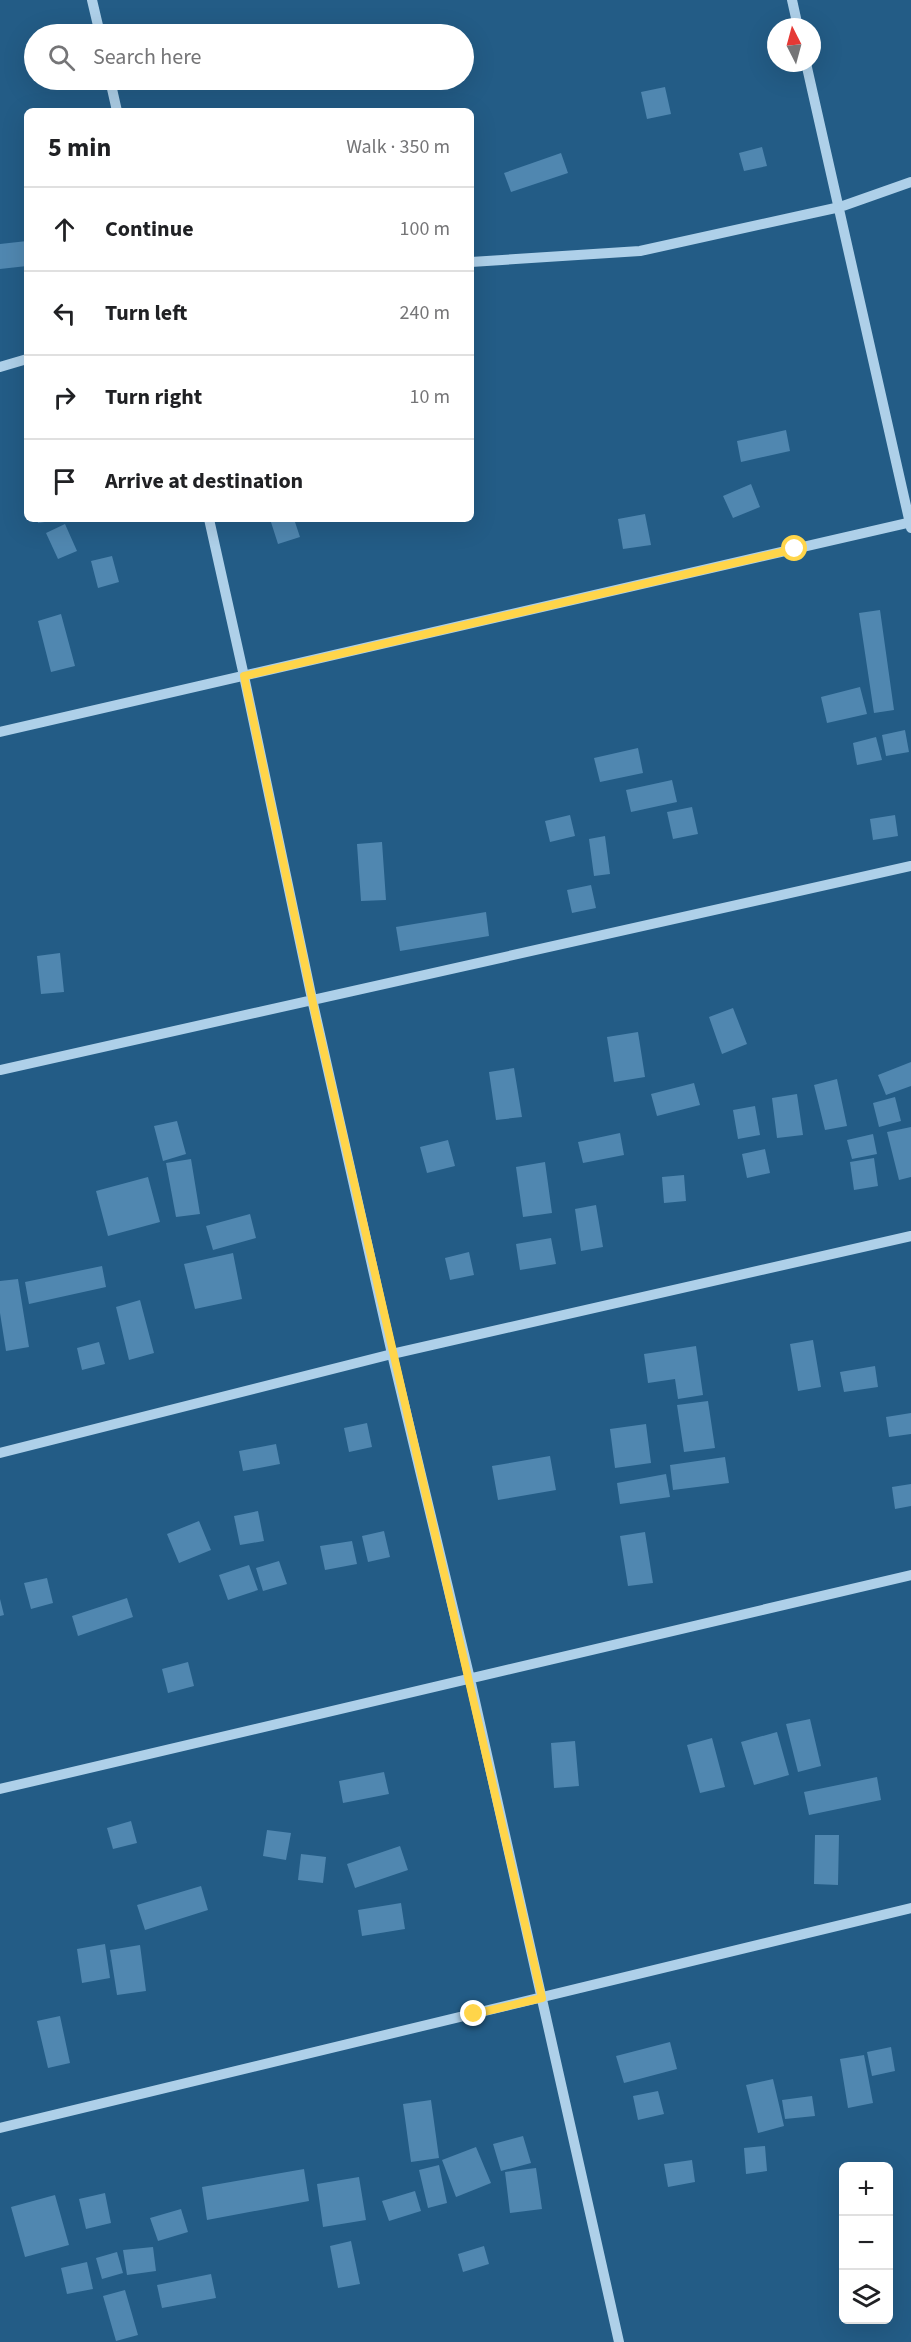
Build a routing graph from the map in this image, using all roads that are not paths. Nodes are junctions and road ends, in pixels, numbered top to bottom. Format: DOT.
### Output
graph roads {
  1 [pos="92,0"];
  2 [pos="792,0"];
  3 [pos="796,18"];
  4 [pos="98,24"];
  5 [pos="808,72"];
  6 [pos="112,90"];
  7 [pos="116,108"];
  8 [pos="911,182"];
  9 [pos="840,207"];
  10 [pos="474,262"];
  11 [pos="24,360"];
  12 [pos="0,367"];
  13 [pos="210,522"];
  14 [pos="911,524"];
  15 [pos="244,676"];
  16 [pos="0,732"];
  17 [pos="911,866"];
  18 [pos="312,999"];
  19 [pos="0,1070"];
  20 [pos="911,1236"];
  21 [pos="392,1354"];
  22 [pos="0,1453"];
  23 [pos="911,1575"];
  24 [pos="470,1679"];
  25 [pos="0,1789"];
  26 [pos="911,1908"];
  27 [pos="542,1998"];
  28 [pos="0,2128"];
  29 [pos="620,2342"];
  1 -- 4 [label="street"];
  2 -- 3 [label="street"];
  5 -- 9 [label="street"];
  6 -- 7 [label="street"];
  8 -- 9 [label="street"];
  9 -- 10 [label="street"];
  9 -- 14 [label="street"];
  11 -- 12 [label="street"];
  13 -- 15 [label="street"];
  14 -- 15 [label="street"];
  15 -- 16 [label="street"];
  15 -- 18 [label="street"];
  17 -- 18 [label="street"];
  18 -- 19 [label="street"];
  18 -- 21 [label="street"];
  20 -- 21 [label="street"];
  21 -- 22 [label="street"];
  21 -- 24 [label="street"];
  23 -- 24 [label="street"];
  24 -- 25 [label="street"];
  24 -- 27 [label="street"];
  26 -- 27 [label="street"];
  27 -- 28 [label="street"];
  27 -- 29 [label="street"];
}
